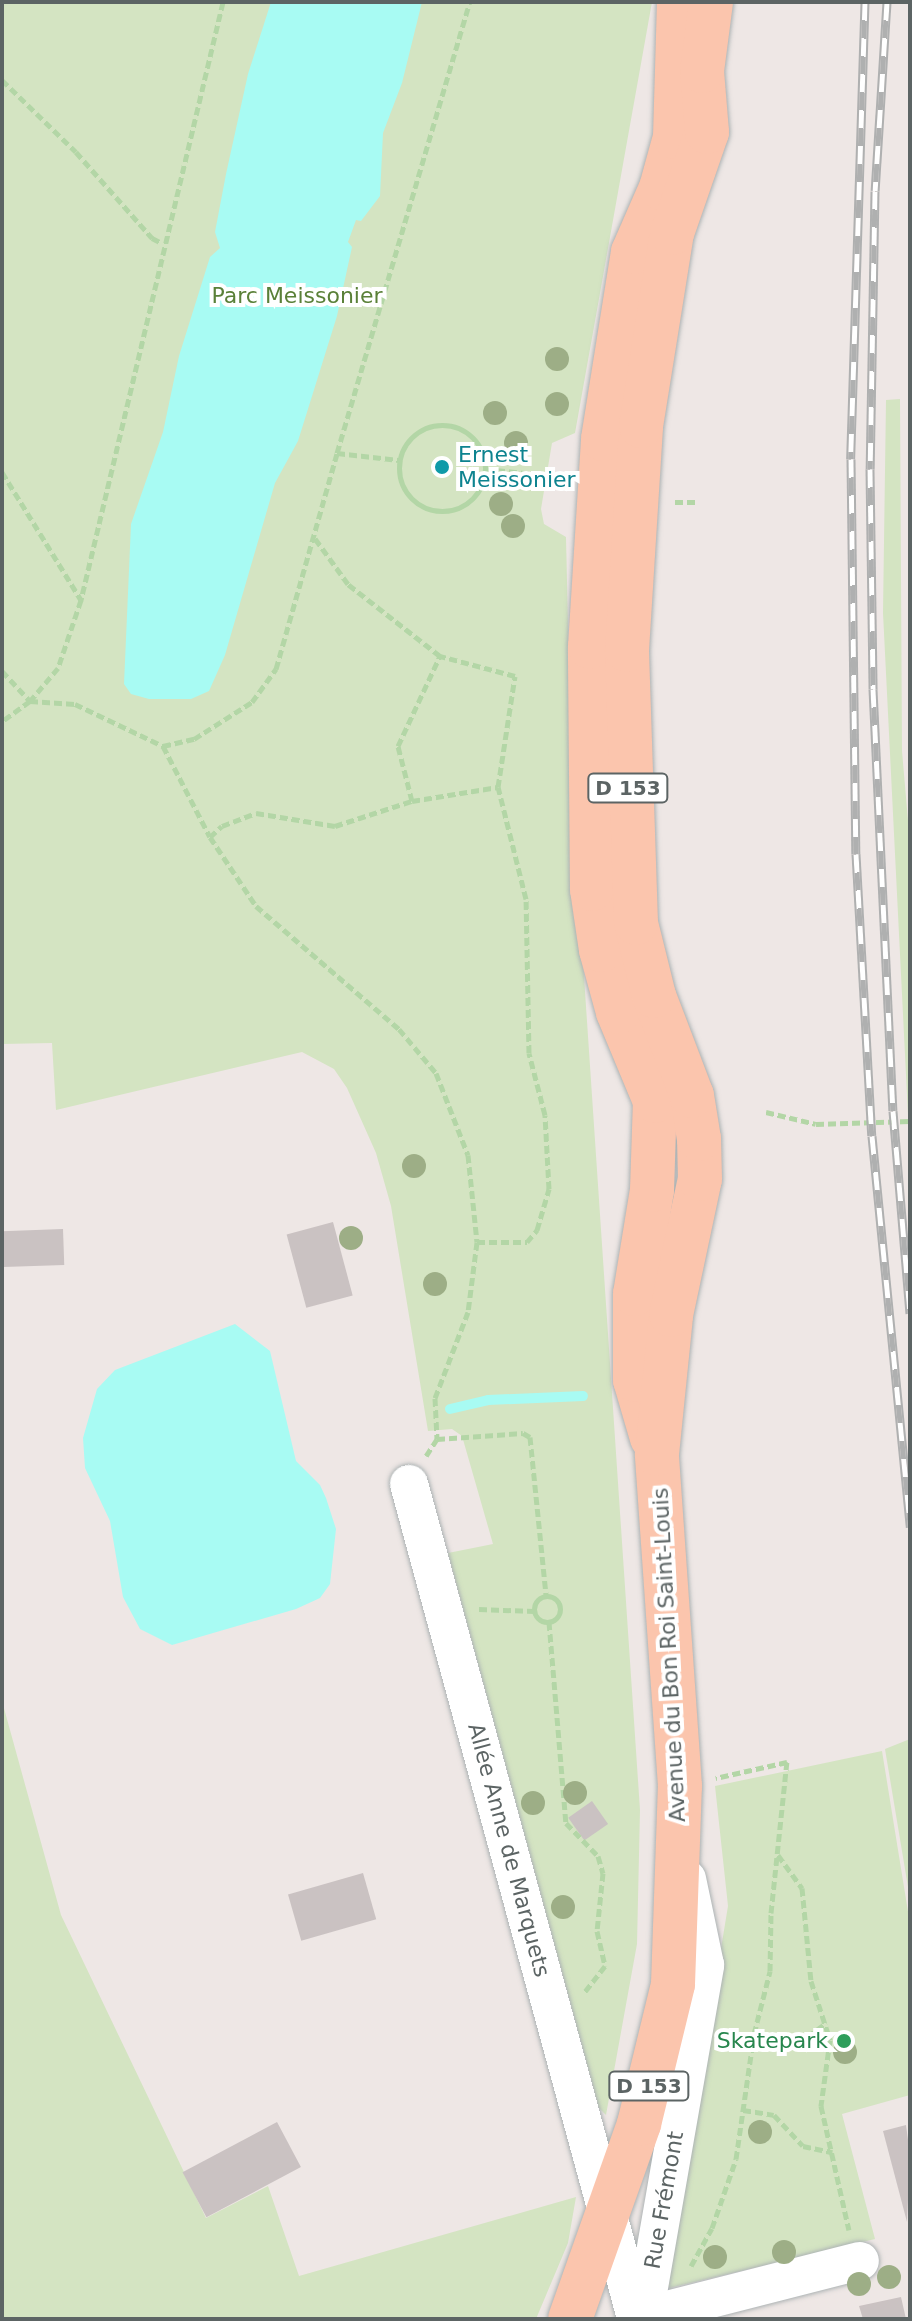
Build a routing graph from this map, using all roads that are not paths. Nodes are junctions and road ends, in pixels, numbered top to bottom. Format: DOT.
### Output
graph roads {
  1 [pos="679,2"];
  2 [pos="711,2"];
  3 [pos="657,1454"];
  4 [pos="409,1484"];
  5 [pos="679,1843"];
  6 [pos="608,2215"];
  7 [pos="858,2261"];
  8 [pos="636,2318"];
  9 [pos="570,2319"];
  1 -- 3 [label="main road, Avenue du Bon Roi Saint-Louis / D 153"];
  2 -- 3 [label="main road, Avenue du Bon Roi Saint-Louis / D 153"];
  3 -- 5 [label="main road, Avenue du Bon Roi Saint-Louis / D 153"];
  4 -- 6 [label="street, Allée Anne de Marquets"];
  5 -- 6 [label="main road, Avenue du Bon Roi Saint-Louis / D 153"];
  5 -- 8 [label="street, Rue Frémont"];
  6 -- 8 [label="street, Allée Anne de Marquets"];
  6 -- 9 [label="main road, Avenue du Bon Roi Saint-Louis / D 153"];
  7 -- 8 [label="street"];
}
